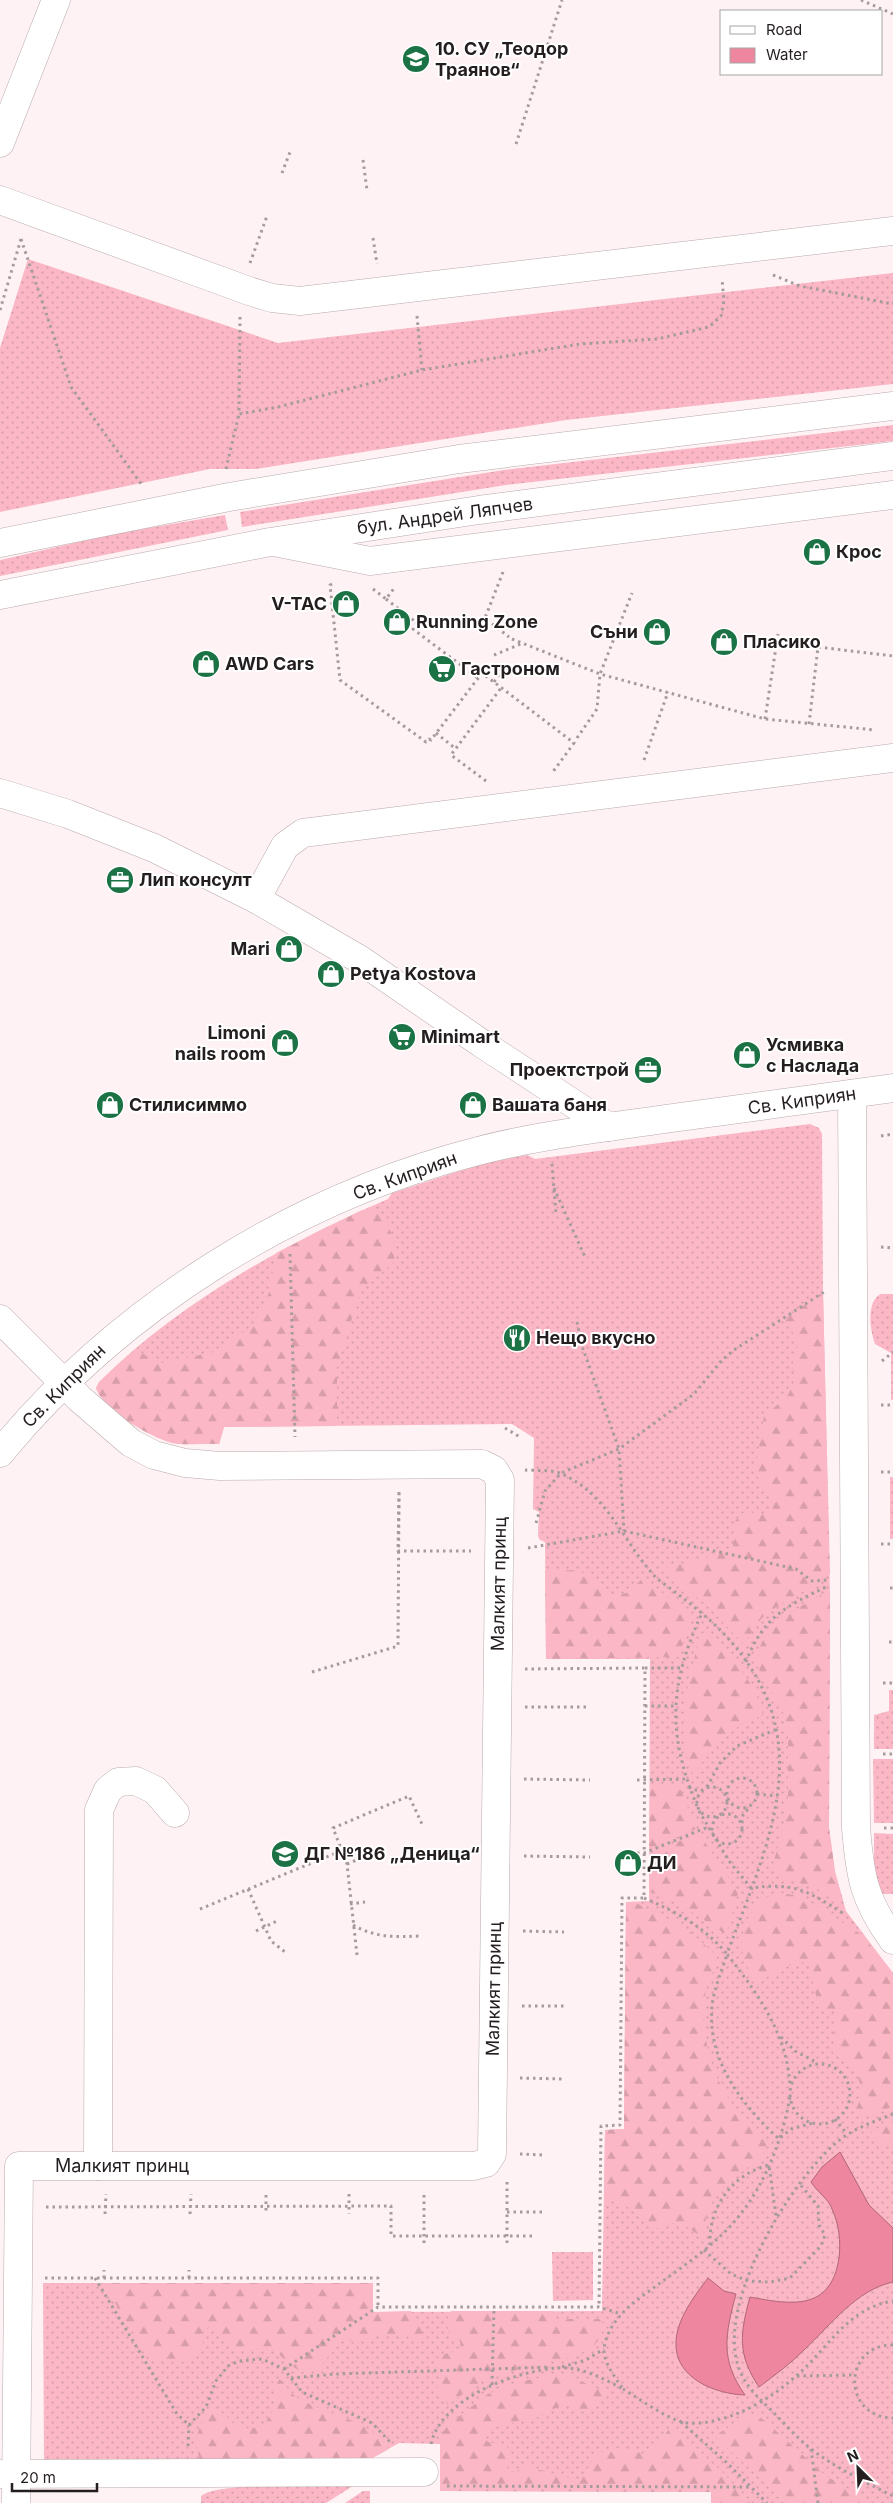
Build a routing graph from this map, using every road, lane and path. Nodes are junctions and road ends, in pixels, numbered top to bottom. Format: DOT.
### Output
graph roads {
  1 [pos="56,0"];
  2 [pos="562,0"];
  3 [pos="861,0"];
  4 [pos="893,14"];
  5 [pos="0,143"];
  6 [pos="516,144"];
  7 [pos="290,152"];
  8 [pos="363,160"];
  9 [pos="282,173"];
  10 [pos="367,190"];
  11 [pos="0,200"];
  12 [pos="31,211"];
  13 [pos="267,216"];
  14 [pos="893,231"];
  15 [pos="21,239"];
  16 [pos="719,252"];
  17 [pos="764,271"];
  18 [pos="241,288"];
  19 [pos="414,288"];
  20 [pos="893,304"];
  21 [pos="0,310"];
  22 [pos="422,370"];
  23 [pos="893,406"];
  24 [pos="239,414"];
  25 [pos="893,456"];
  26 [pos="225,476"];
  27 [pos="145,490"];
  28 [pos="893,495"];
  29 [pos="270,542"];
  30 [pos="0,543"];
  31 [pos="503,573"];
  32 [pos="398,583"];
  33 [pos="338,584"];
  34 [pos="371,587"];
  35 [pos="632,593"];
  36 [pos="0,595"];
  37 [pos="386,599"];
  38 [pos="778,634"];
  39 [pos="777,642"];
  40 [pos="524,643"];
  41 [pos="818,648"];
  42 [pos="494,655"];
  43 [pos="893,656"];
  44 [pos="506,665"];
  45 [pos="600,674"];
  46 [pos="478,678"];
  47 [pos="494,682"];
  48 [pos="501,688"];
  49 [pos="668,692"];
  50 [pos="766,718"];
  51 [pos="809,724"];
  52 [pos="881,730"];
  53 [pos="436,733"];
  54 [pos="576,738"];
  55 [pos="456,748"];
  56 [pos="893,758"];
  57 [pos="642,767"];
  58 [pos="547,780"];
  59 [pos="490,784"];
  60 [pos="0,792"];
  61 [pos="256,899"];
  62 [pos="893,1088"];
  63 [pos="852,1094"];
  64 [pos="609,1127"];
  65 [pos="552,1163"];
  66 [pos="554,1188"];
  67 [pos="556,1214"];
  68 [pos="290,1251"];
  69 [pos="585,1257"];
  70 [pos="830,1287"];
  71 [pos="0,1319"];
  72 [pos="577,1322"];
  73 [pos="64,1383"];
  74 [pos="505,1428"];
  75 [pos="520,1437"];
  76 [pos="619,1449"];
  77 [pos="0,1453"];
  78 [pos="296,1465"];
  79 [pos="399,1469"];
  80 [pos="520,1469"];
  81 [pos="561,1473"];
  82 [pos="536,1523"];
  83 [pos="624,1532"];
  84 [pos="499,1549"];
  85 [pos="702,1613"];
  86 [pos="746,1662"];
  87 [pos="645,1668"];
  88 [pos="682,1668"];
  89 [pos="498,1670"];
  90 [pos="312,1672"];
  91 [pos="645,1706"];
  92 [pos="676,1706"];
  93 [pos="497,1707"];
  94 [pos="590,1707"];
  95 [pos="777,1728"];
  96 [pos="496,1779"];
  97 [pos="686,1779"];
  98 [pos="590,1780"];
  99 [pos="637,1780"];
  100 [pos="644,1780"];
  101 [pos="689,1787"];
  102 [pos="704,1789"];
  103 [pos="757,1794"];
  104 [pos="777,1796"];
  105 [pos="727,1797"];
  106 [pos="697,1806"];
  107 [pos="750,1806"];
  108 [pos="699,1811"];
  109 [pos="175,1813"];
  110 [pos="720,1816"];
  111 [pos="422,1824"];
  112 [pos="742,1826"];
  113 [pos="708,1827"];
  114 [pos="713,1837"];
  115 [pos="342,1851"];
  116 [pos="644,1853"];
  117 [pos="637,1854"];
  118 [pos="495,1856"];
  119 [pos="590,1857"];
  120 [pos="358,1859"];
  121 [pos="347,1864"];
  122 [pos="751,1888"];
  123 [pos="248,1889"];
  124 [pos="644,1898"];
  125 [pos="366,1902"];
  126 [pos="350,1904"];
  127 [pos="200,1909"];
  128 [pos="851,1918"];
  129 [pos="279,1920"];
  130 [pos="353,1925"];
  131 [pos="265,1927"];
  132 [pos="256,1931"];
  133 [pos="549,1931"];
  134 [pos="564,1932"];
  135 [pos="420,1936"];
  136 [pos="893,1940"];
  137 [pos="285,1952"];
  138 [pos="728,1954"];
  139 [pos="357,1955"];
  140 [pos="551,2006"];
  141 [pos="564,2006"];
  142 [pos="779,2035"];
  143 [pos="818,2064"];
  144 [pos="493,2078"];
  145 [pos="564,2079"];
  146 [pos="790,2087"];
  147 [pos="790,2097"];
  148 [pos="893,2114"];
  149 [pos="835,2119"];
  150 [pos="813,2123"];
  151 [pos="847,2134"];
  152 [pos="779,2139"];
  153 [pos="530,2154"];
  154 [pos="544,2155"];
  155 [pos="768,2165"];
  156 [pos="98,2166"];
  157 [pos="424,2166"];
  158 [pos="507,2181"];
  159 [pos="799,2183"];
  160 [pos="43,2207"];
  161 [pos="349,2207"];
  162 [pos="507,2212"];
  163 [pos="544,2212"];
  164 [pos="349,2214"];
  165 [pos="776,2216"];
  166 [pos="424,2236"];
  167 [pos="507,2236"];
  168 [pos="535,2236"];
  169 [pos="424,2243"];
  170 [pos="507,2243"];
  171 [pos="710,2245"];
  172 [pos="704,2250"];
  173 [pos="104,2270"];
  174 [pos="190,2270"];
  175 [pos="42,2278"];
  176 [pos="95,2278"];
  177 [pos="104,2278"];
  178 [pos="189,2278"];
  179 [pos="748,2281"];
  180 [pos="893,2301"];
  181 [pos="494,2307"];
  182 [pos="599,2307"];
  183 [pos="378,2308"];
  184 [pos="621,2314"];
  185 [pos="893,2345"];
  186 [pos="604,2348"];
  187 [pos="559,2367"];
  188 [pos="492,2368"];
  189 [pos="284,2369"];
  190 [pos="854,2375"];
  191 [pos="797,2376"];
  192 [pos="291,2378"];
  193 [pos="492,2385"];
  194 [pos="623,2390"];
  195 [pos="762,2401"];
  196 [pos="893,2418"];
  197 [pos="680,2422"];
  198 [pos="810,2448"];
  199 [pos="8,2474"];
  200 [pos="426,2477"];
  201 [pos="751,2487"];
  202 [pos="893,2496"];
  203 [pos="16,2503"];
  204 [pos="767,2503"];
  205 [pos="818,2503"];
  1 -- 5 [label="street"];
  2 -- 6 [label="path"];
  3 -- 4 [label="path"];
  7 -- 9 [label="path"];
  8 -- 10 [label="path"];
  11 -- 12 [label="street"];
  12 -- 15 [label="path"];
  12 -- 18 [label="street"];
  13 -- 18 [label="path"];
  14 -- 16 [label="street"];
  15 -- 21 [label="path"];
  15 -- 27 [label="path"];
  16 -- 19 [label="street"];
  16 -- 22 [label="path"];
  17 -- 20 [label="path"];
  18 -- 19 [label="street"];
  18 -- 24 [label="path"];
  19 -- 22 [label="path"];
  22 -- 24 [label="path"];
  23 -- 30 [label="street"];
  24 -- 26 [label="path"];
  25 -- 29 [label="street, бул. Андрей Ляпчев"];
  28 -- 29 [label="street"];
  29 -- 36 [label="street, бул. Андрей Ляпчев"];
  31 -- 40 [label="path"];
  32 -- 37 [label="path"];
  33 -- 53 [label="path"];
  34 -- 37 [label="path"];
  35 -- 45 [label="path"];
  37 -- 46 [label="path"];
  38 -- 39 [label="path"];
  39 -- 41 [label="path"];
  39 -- 50 [label="path"];
  40 -- 42 [label="path"];
  40 -- 45 [label="path"];
  41 -- 43 [label="path"];
  41 -- 51 [label="path"];
  44 -- 47 [label="path"];
  45 -- 49 [label="path"];
  45 -- 54 [label="path"];
  46 -- 47 [label="path"];
  46 -- 53 [label="path"];
  47 -- 48 [label="path"];
  48 -- 55 [label="path"];
  48 -- 58 [label="path"];
  49 -- 50 [label="path"];
  49 -- 57 [label="path"];
  50 -- 51 [label="path"];
  51 -- 52 [label="path"];
  53 -- 55 [label="path"];
  55 -- 59 [label="path"];
  56 -- 61 [label="street"];
  60 -- 61 [label="street"];
  61 -- 64 [label="street"];
  62 -- 63 [label="street, Св. Киприян"];
  63 -- 64 [label="street, Св. Киприян"];
  63 -- 136 [label="street"];
  64 -- 73 [label="street, Св. Киприян"];
  65 -- 66 [label="path"];
  66 -- 67 [label="path"];
  66 -- 69 [label="path"];
  68 -- 78 [label="path"];
  70 -- 76 [label="path"];
  71 -- 73 [label="street, Малкият принц"];
  72 -- 76 [label="path"];
  73 -- 77 [label="street, Св. Киприян"];
  73 -- 78 [label="street, Малкият принц"];
  74 -- 75 [label="path"];
  76 -- 81 [label="path"];
  76 -- 83 [label="path"];
  78 -- 79 [label="street, Малкият принц"];
  79 -- 84 [label="street, Малкият принц"];
  79 -- 84 [label="path"];
  79 -- 90 [label="path"];
  80 -- 81 [label="path"];
  81 -- 82 [label="path"];
  81 -- 83 [label="path"];
  83 -- 84 [label="path"];
  83 -- 85 [label="path"];
  83 -- 86 [label="path"];
  84 -- 89 [label="street, Малкият принц"];
  85 -- 86 [label="path"];
  85 -- 88 [label="path"];
  86 -- 95 [label="path"];
  87 -- 88 [label="path"];
  87 -- 89 [label="path"];
  87 -- 91 [label="path"];
  88 -- 92 [label="path"];
  89 -- 93 [label="street, Малкият принц"];
  91 -- 92 [label="path"];
  91 -- 100 [label="path"];
  92 -- 97 [label="path"];
  93 -- 94 [label="path"];
  93 -- 96 [label="street, Малкият принц"];
  95 -- 102 [label="path"];
  95 -- 104 [label="path"];
  96 -- 98 [label="path"];
  96 -- 118 [label="street, Малкият принц"];
  97 -- 100 [label="path"];
  97 -- 101 [label="path"];
  99 -- 100 [label="path"];
  100 -- 116 [label="path"];
  101 -- 102 [label="path"];
  101 -- 106 [label="path"];
  102 -- 105 [label="path"];
  102 -- 106 [label="path"];
  103 -- 104 [label="path"];
  103 -- 105 [label="path"];
  103 -- 107 [label="path"];
  104 -- 122 [label="path"];
  105 -- 107 [label="path"];
  105 -- 110 [label="path"];
  106 -- 108 [label="path"];
  107 -- 112 [label="path"];
  108 -- 110 [label="path"];
  108 -- 113 [label="path"];
  109 -- 156 [label="street"];
  110 -- 112 [label="path"];
  110 -- 114 [label="path"];
  111 -- 115 [label="path"];
  112 -- 114 [label="path"];
  113 -- 114 [label="path"];
  113 -- 116 [label="path"];
  114 -- 122 [label="path"];
  115 -- 121 [label="path"];
  115 -- 123 [label="path"];
  116 -- 117 [label="path"];
  116 -- 124 [label="path"];
  118 -- 119 [label="path"];
  118 -- 144 [label="street, Малкият принц"];
  120 -- 121 [label="path"];
  121 -- 126 [label="path"];
  122 -- 128 [label="path"];
  122 -- 138 [label="path"];
  123 -- 127 [label="path"];
  123 -- 131 [label="path"];
  124 -- 138 [label="path"];
  124 -- 182 [label="path"];
  125 -- 126 [label="path"];
  126 -- 130 [label="path"];
  129 -- 131 [label="path"];
  130 -- 135 [label="path"];
  130 -- 139 [label="path"];
  131 -- 132 [label="path"];
  131 -- 137 [label="path"];
  133 -- 134 [label="path"];
  138 -- 142 [label="path"];
  138 -- 152 [label="path"];
  140 -- 141 [label="path"];
  142 -- 143 [label="path"];
  142 -- 146 [label="path"];
  143 -- 146 [label="path"];
  143 -- 149 [label="path"];
  144 -- 145 [label="path"];
  144 -- 157 [label="street, Малкият принц"];
  146 -- 147 [label="path"];
  147 -- 150 [label="path"];
  147 -- 152 [label="path"];
  148 -- 151 [label="path"];
  149 -- 150 [label="path"];
  149 -- 151 [label="path"];
  150 -- 152 [label="path"];
  151 -- 159 [label="path"];
  152 -- 155 [label="path"];
  153 -- 154 [label="path"];
  155 -- 165 [label="path"];
  155 -- 171 [label="path"];
  155 -- 171 [label="path"];
  156 -- 157 [label="street, Малкият принц"];
  156 -- 199 [label="street, Малкият принц"];
  157 -- 166 [label="path"];
  158 -- 162 [label="path"];
  159 -- 165 [label="path"];
  159 -- 179 [label="path"];
  160 -- 161 [label="path"];
  161 -- 164 [label="path"];
  161 -- 166 [label="path"];
  162 -- 163 [label="path"];
  162 -- 167 [label="path"];
  165 -- 179 [label="path"];
  166 -- 167 [label="path"];
  166 -- 169 [label="path"];
  167 -- 168 [label="path"];
  167 -- 170 [label="path"];
  171 -- 172 [label="path"];
  172 -- 179 [label="path"];
  172 -- 184 [label="path"];
  173 -- 177 [label="path"];
  174 -- 178 [label="path"];
  175 -- 176 [label="path"];
  176 -- 177 [label="path"];
  176 -- 189 [label="path"];
  177 -- 178 [label="path"];
  178 -- 183 [label="path"];
  179 -- 195 [label="path"];
  180 -- 191 [label="path"];
  181 -- 182 [label="path"];
  181 -- 183 [label="path"];
  181 -- 188 [label="path"];
  182 -- 184 [label="path"];
  183 -- 189 [label="path"];
  184 -- 186 [label="path"];
  185 -- 190 [label="path"];
  186 -- 187 [label="path"];
  186 -- 194 [label="path"];
  187 -- 188 [label="path"];
  187 -- 193 [label="path"];
  187 -- 194 [label="path"];
  188 -- 192 [label="path"];
  188 -- 193 [label="path"];
  189 -- 192 [label="path"];
  190 -- 191 [label="path"];
  190 -- 196 [label="path"];
  191 -- 195 [label="path"];
  192 -- 200 [label="path"];
  193 -- 200 [label="path"];
  194 -- 197 [label="path"];
  195 -- 197 [label="path"];
  195 -- 198 [label="path"];
  197 -- 201 [label="path"];
  198 -- 202 [label="path"];
  198 -- 205 [label="path"];
  199 -- 200 [label="street"];
  199 -- 203 [label="street, Малкият принц"];
  200 -- 201 [label="path"];
  201 -- 204 [label="path"];
}
